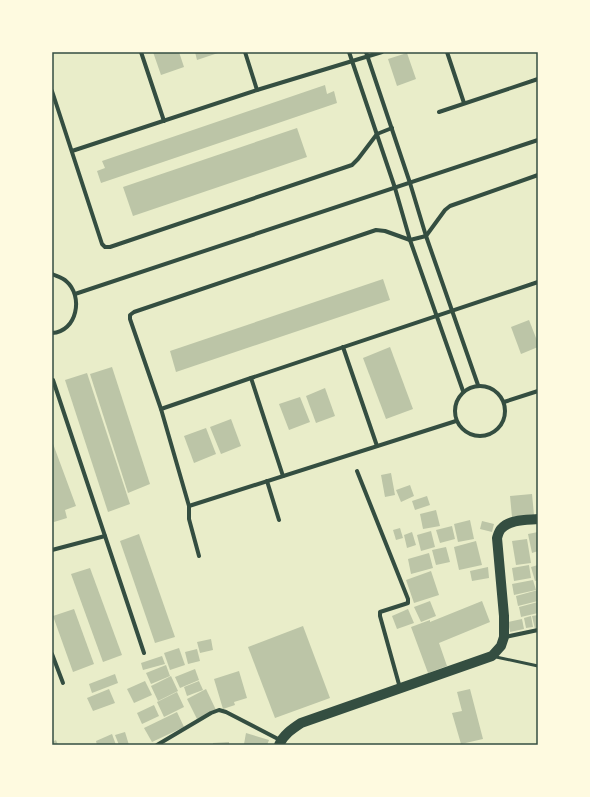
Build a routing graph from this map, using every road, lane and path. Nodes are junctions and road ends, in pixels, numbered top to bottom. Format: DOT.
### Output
graph roads {
  1 [pos="141,52"];
  2 [pos="245,52"];
  3 [pos="349,52"];
  4 [pos="382,52"];
  5 [pos="448,52"];
  6 [pos="366,54"];
  7 [pos="352,61"];
  8 [pos="538,79"];
  9 [pos="257,90"];
  10 [pos="52,91"];
  11 [pos="464,103"];
  12 [pos="439,112"];
  13 [pos="164,121"];
  14 [pos="392,128"];
  15 [pos="377,134"];
  16 [pos="538,140"];
  17 [pos="72,152"];
  18 [pos="538,175"];
  19 [pos="410,183"];
  20 [pos="395,188"];
  21 [pos="426,236"];
  22 [pos="410,240"];
  23 [pos="52,274"];
  24 [pos="538,282"];
  25 [pos="75,294"];
  26 [pos="453,310"];
  27 [pos="437,316"];
  28 [pos="52,333"];
  29 [pos="343,347"];
  30 [pos="251,378"];
  31 [pos="53,380"];
  32 [pos="478,385"];
  33 [pos="462,391"];
  34 [pos="538,391"];
  35 [pos="504,402"];
  36 [pos="161,409"];
  37 [pos="456,421"];
  38 [pos="377,446"];
  39 [pos="357,471"];
  40 [pos="283,476"];
  41 [pos="267,481"];
  42 [pos="189,506"];
  43 [pos="538,519"];
  44 [pos="279,520"];
  45 [pos="105,536"];
  46 [pos="52,550"];
  47 [pos="199,556"];
  48 [pos="538,630"];
  49 [pos="504,637"];
  50 [pos="144,653"];
  51 [pos="52,654"];
  52 [pos="492,656"];
  53 [pos="538,666"];
  54 [pos="63,683"];
  55 [pos="400,688"];
  56 [pos="280,743"];
  57 [pos="157,745"];
  1 -- 13 [label="street"];
  2 -- 9 [label="street"];
  3 -- 7 [label="street"];
  4 -- 6 [label="street"];
  5 -- 11 [label="street"];
  6 -- 7 [label="street"];
  6 -- 14 [label="street"];
  7 -- 9 [label="street"];
  7 -- 15 [label="street"];
  8 -- 11 [label="street"];
  9 -- 13 [label="street"];
  10 -- 17 [label="street"];
  11 -- 12 [label="street"];
  13 -- 17 [label="street"];
  14 -- 15 [label="street"];
  14 -- 19 [label="street"];
  15 -- 17 [label="street"];
  15 -- 20 [label="street"];
  16 -- 19 [label="street"];
  18 -- 21 [label="street"];
  19 -- 20 [label="street"];
  19 -- 21 [label="street"];
  20 -- 22 [label="street"];
  20 -- 25 [label="street"];
  21 -- 22 [label="street"];
  21 -- 26 [label="street"];
  22 -- 27 [label="street"];
  22 -- 36 [label="street"];
  23 -- 25 [label="street"];
  24 -- 26 [label="street"];
  25 -- 28 [label="street"];
  26 -- 27 [label="street"];
  26 -- 32 [label="street"];
  27 -- 29 [label="street"];
  27 -- 33 [label="street"];
  29 -- 30 [label="street"];
  29 -- 38 [label="street"];
  30 -- 36 [label="street"];
  30 -- 40 [label="street"];
  31 -- 45 [label="street"];
  32 -- 33 [label="street"];
  32 -- 35 [label="street"];
  33 -- 37 [label="street"];
  34 -- 35 [label="street"];
  35 -- 37 [label="street"];
  36 -- 42 [label="street"];
  37 -- 38 [label="street"];
  38 -- 40 [label="street"];
  39 -- 55 [label="street"];
  40 -- 41 [label="street"];
  41 -- 42 [label="street"];
  41 -- 44 [label="street"];
  42 -- 47 [label="street"];
  43 -- 49 [label="main road"];
  45 -- 46 [label="street"];
  45 -- 50 [label="street"];
  48 -- 49 [label="street"];
  49 -- 52 [label="main road"];
  51 -- 54 [label="street"];
  52 -- 53 [label="lane"];
  52 -- 55 [label="main road"];
  55 -- 56 [label="main road"];
  56 -- 57 [label="street"];
}
